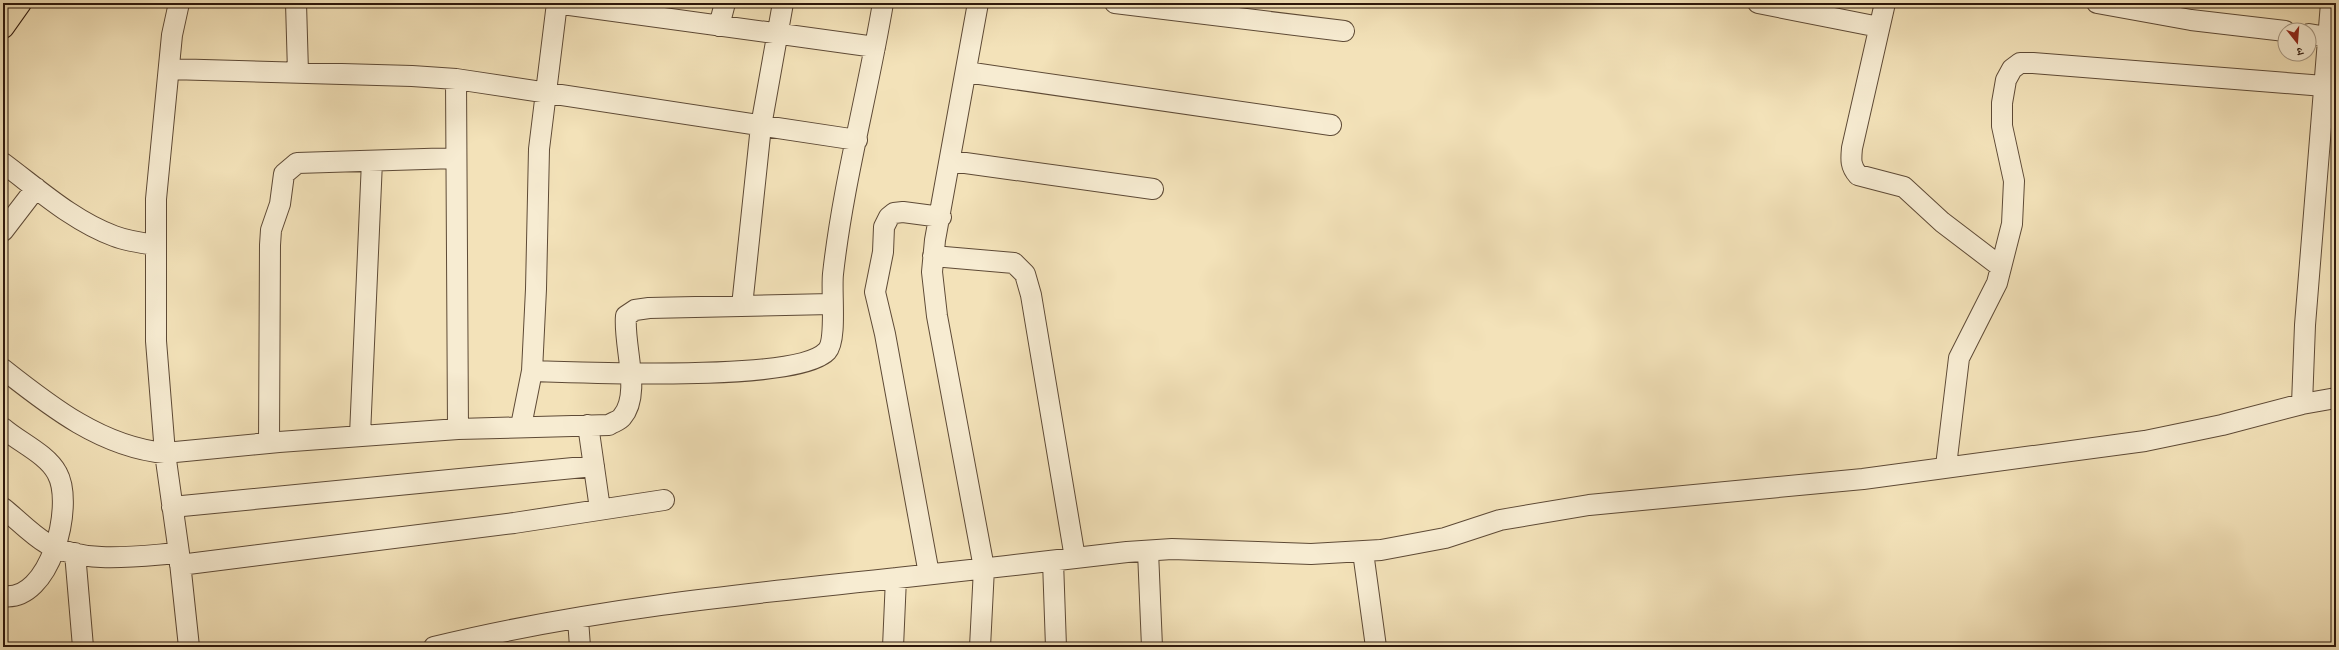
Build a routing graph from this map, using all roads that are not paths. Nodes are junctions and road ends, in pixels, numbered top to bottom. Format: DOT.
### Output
graph roads {
  1 [pos="20,3"];
  2 [pos="179,3"];
  3 [pos="296,3"];
  4 [pos="556,3"];
  5 [pos="725,3"];
  6 [pos="783,3"];
  7 [pos="883,3"];
  8 [pos="978,3"];
  9 [pos="1115,3"];
  10 [pos="1758,3"];
  11 [pos="1885,3"];
  12 [pos="2097,3"];
  13 [pos="2331,3"];
  14 [pos="658,10"];
  15 [pos="719,26"];
  16 [pos="3,27"];
  17 [pos="1879,27"];
  18 [pos="1344,31"];
  19 [pos="2277,31"];
  20 [pos="778,34"];
  21 [pos="2318,36"];
  22 [pos="875,47"];
  23 [pos="169,69"];
  24 [pos="298,72"];
  25 [pos="966,72"];
  26 [pos="456,79"];
  27 [pos="2324,86"];
  28 [pos="546,94"];
  29 [pos="1331,125"];
  30 [pos="761,126"];
  31 [pos="857,140"];
  32 [pos="456,158"];
  33 [pos="372,161"];
  34 [pos="951,161"];
  35 [pos="3,163"];
  36 [pos="36,188"];
  37 [pos="1153,189"];
  38 [pos="941,217"];
  39 [pos="3,231"];
  40 [pos="156,245"];
  41 [pos="933,256"];
  42 [pos="2001,266"];
  43 [pos="831,304"];
  44 [pos="742,306"];
  45 [pos="3,369"];
  46 [pos="532,371"];
  47 [pos="630,373"];
  48 [pos="2336,398"];
  49 [pos="2302,404"];
  50 [pos="588,425"];
  51 [pos="521,426"];
  52 [pos="3,428"];
  53 [pos="458,429"];
  54 [pos="360,436"];
  55 [pos="269,442"];
  56 [pos="165,453"];
  57 [pos="594,466"];
  58 [pos="1946,466"];
  59 [pos="664,500"];
  60 [pos="172,507"];
  61 [pos="3,508"];
  62 [pos="600,509"];
  63 [pos="56,547"];
  64 [pos="1148,551"];
  65 [pos="1363,552"];
  66 [pos="75,553"];
  67 [pos="1075,558"];
  68 [pos="180,559"];
  69 [pos="1053,561"];
  70 [pos="984,568"];
  71 [pos="930,574"];
  72 [pos="896,578"];
  73 [pos="3,596"];
  74 [pos="578,618"];
  75 [pos="83,647"];
  76 [pos="189,647"];
  77 [pos="434,647"];
  78 [pos="580,647"];
  79 [pos="893,647"];
  80 [pos="980,647"];
  81 [pos="1056,647"];
  82 [pos="1152,647"];
  83 [pos="1376,647"];
  1 -- 16 [label="highway"];
  2 -- 23 [label="street"];
  3 -- 24 [label="street"];
  4 -- 14 [label="street"];
  4 -- 28 [label="street"];
  5 -- 15 [label="street"];
  6 -- 20 [label="street"];
  7 -- 22 [label="street"];
  8 -- 25 [label="street"];
  9 -- 18 [label="street"];
  10 -- 17 [label="street"];
  11 -- 17 [label="street"];
  12 -- 19 [label="street"];
  13 -- 21 [label="street"];
  14 -- 15 [label="street"];
  15 -- 20 [label="street"];
  17 -- 42 [label="street"];
  20 -- 22 [label="street"];
  20 -- 30 [label="street"];
  21 -- 27 [label="street"];
  22 -- 31 [label="street"];
  23 -- 24 [label="street"];
  23 -- 40 [label="street"];
  24 -- 26 [label="street"];
  25 -- 29 [label="street"];
  25 -- 34 [label="street"];
  26 -- 28 [label="street"];
  26 -- 32 [label="street"];
  27 -- 42 [label="street"];
  27 -- 49 [label="street"];
  28 -- 30 [label="street"];
  28 -- 46 [label="street"];
  30 -- 31 [label="street"];
  30 -- 44 [label="street"];
  31 -- 43 [label="street"];
  32 -- 33 [label="street"];
  32 -- 53 [label="street"];
  33 -- 54 [label="street"];
  33 -- 55 [label="street"];
  34 -- 37 [label="street"];
  34 -- 38 [label="street"];
  35 -- 36 [label="street"];
  36 -- 39 [label="street"];
  36 -- 40 [label="street"];
  38 -- 41 [label="street"];
  38 -- 71 [label="street"];
  40 -- 56 [label="street"];
  41 -- 67 [label="street"];
  41 -- 70 [label="street"];
  42 -- 58 [label="street"];
  43 -- 44 [label="street"];
  43 -- 47 [label="street"];
  44 -- 47 [label="street"];
  45 -- 56 [label="street"];
  46 -- 47 [label="street"];
  46 -- 51 [label="street"];
  47 -- 50 [label="street"];
  48 -- 49 [label="street"];
  49 -- 58 [label="street"];
  50 -- 51 [label="street"];
  50 -- 57 [label="street"];
  51 -- 53 [label="street"];
  52 -- 63 [label="street"];
  53 -- 54 [label="street"];
  54 -- 55 [label="street"];
  55 -- 56 [label="street"];
  56 -- 60 [label="street"];
  57 -- 60 [label="street"];
  57 -- 62 [label="street"];
  58 -- 65 [label="street"];
  59 -- 62 [label="street"];
  60 -- 68 [label="street"];
  61 -- 63 [label="street"];
  62 -- 68 [label="street"];
  63 -- 66 [label="street"];
  63 -- 73 [label="street"];
  64 -- 65 [label="street"];
  64 -- 67 [label="street"];
  64 -- 82 [label="street"];
  65 -- 83 [label="street"];
  66 -- 68 [label="street"];
  66 -- 75 [label="street"];
  67 -- 69 [label="street"];
  68 -- 76 [label="street"];
  69 -- 70 [label="street"];
  69 -- 81 [label="street"];
  70 -- 71 [label="street"];
  70 -- 80 [label="street"];
  71 -- 72 [label="street"];
  72 -- 74 [label="street"];
  72 -- 79 [label="street"];
  74 -- 77 [label="street"];
  74 -- 78 [label="street"];
}
